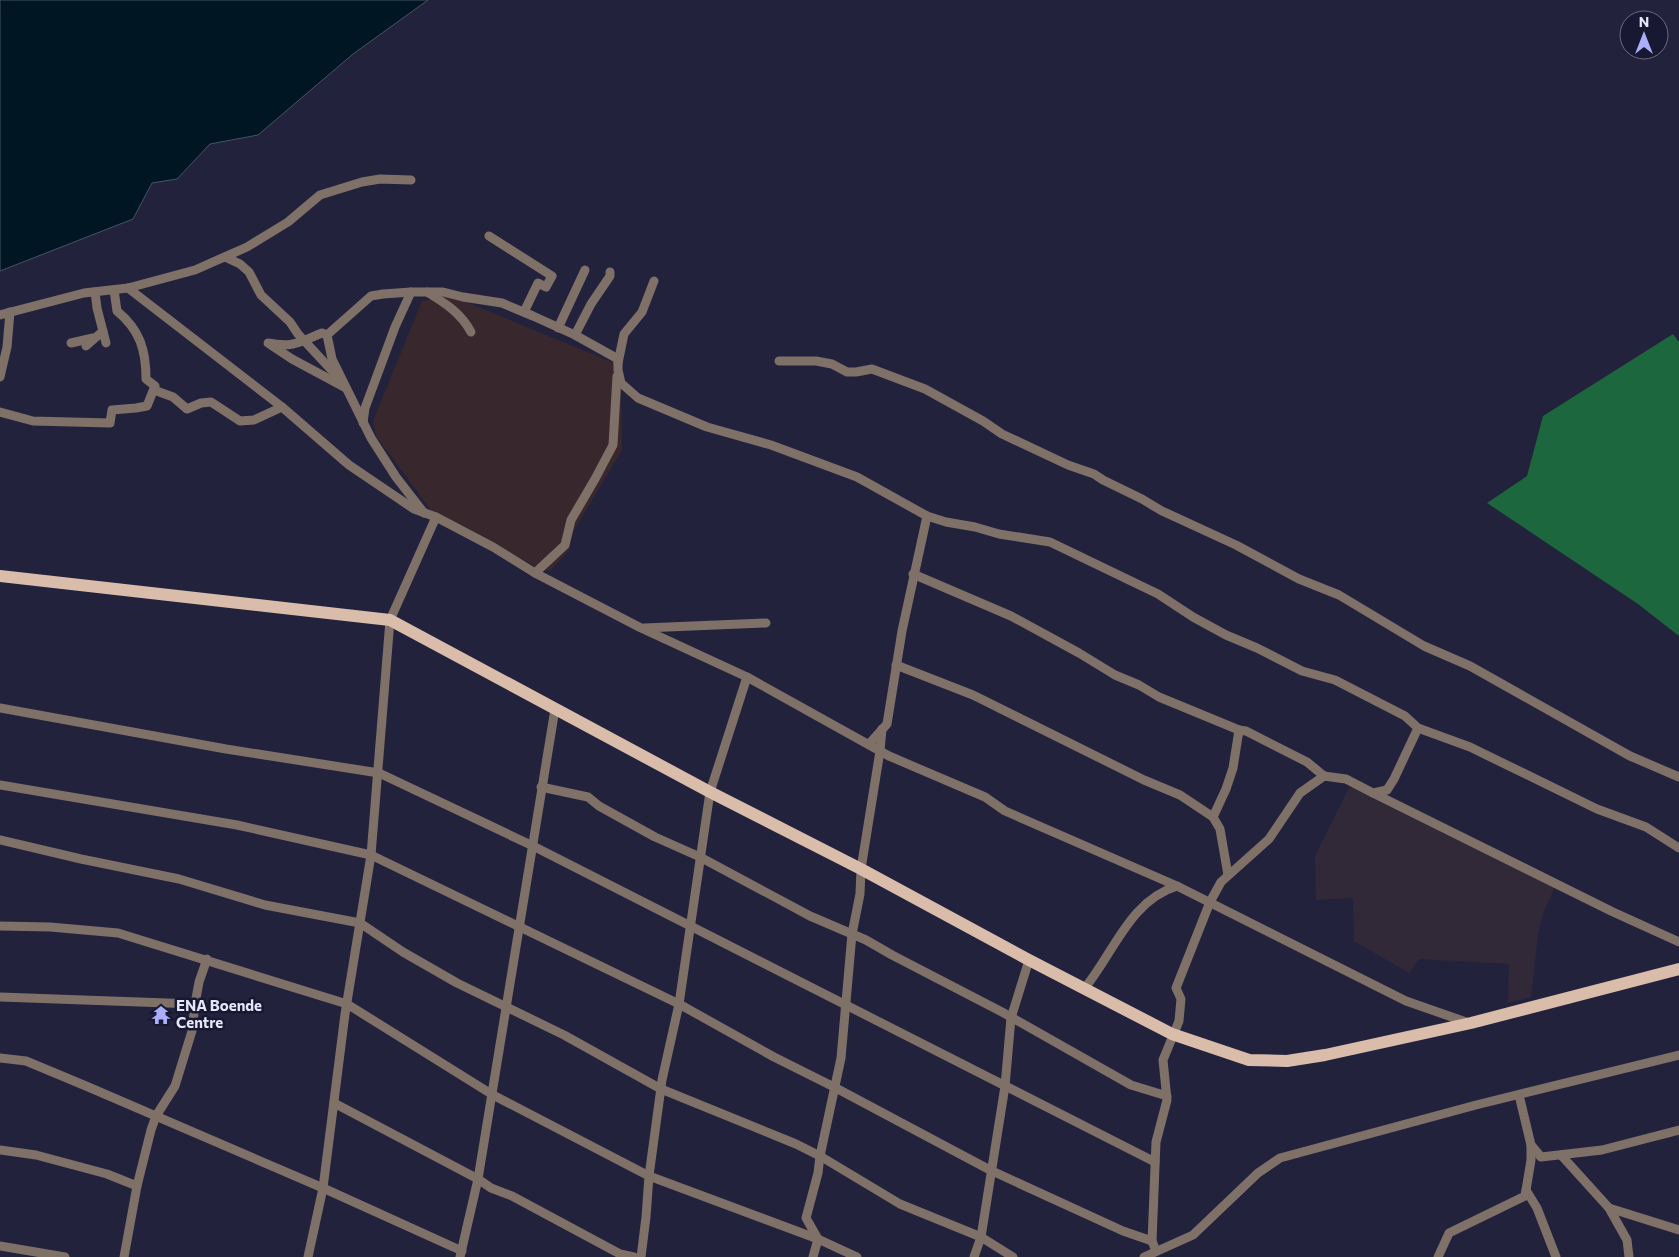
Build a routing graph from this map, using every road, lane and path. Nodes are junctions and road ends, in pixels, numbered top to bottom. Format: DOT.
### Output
graph roads {
  1 [pos="411,180"];
  2 [pos="489,236"];
  3 [pos="225,257"];
  4 [pos="586,270"];
  5 [pos="610,272"];
  6 [pos="654,281"];
  7 [pos="128,288"];
  8 [pos="114,290"];
  9 [pos="95,292"];
  10 [pos="411,292"];
  11 [pos="426,292"];
  12 [pos="10,312"];
  13 [pos="524,312"];
  14 [pos="0,315"];
  15 [pos="558,328"];
  16 [pos="103,331"];
  17 [pos="470,332"];
  18 [pos="327,335"];
  19 [pos="575,335"];
  20 [pos="94,338"];
  21 [pos="305,341"];
  22 [pos="72,343"];
  23 [pos="106,343"];
  24 [pos="86,346"];
  25 [pos="618,360"];
  26 [pos="779,361"];
  27 [pos="0,376"];
  28 [pos="344,384"];
  29 [pos="154,390"];
  30 [pos="282,408"];
  31 [pos="0,412"];
  32 [pos="363,423"];
  33 [pos="424,513"];
  34 [pos="927,516"];
  35 [pos="436,517"];
  36 [pos="535,573"];
  37 [pos="913,574"];
  38 [pos="0,576"];
  39 [pos="390,620"];
  40 [pos="766,623"];
  41 [pos="641,628"];
  42 [pos="896,665"];
  43 [pos="747,676"];
  44 [pos="0,708"];
  45 [pos="555,709"];
  46 [pos="1418,728"];
  47 [pos="882,729"];
  48 [pos="1239,730"];
  49 [pos="869,744"];
  50 [pos="880,751"];
  51 [pos="379,773"];
  52 [pos="1324,776"];
  53 [pos="1679,777"];
  54 [pos="0,785"];
  55 [pos="541,787"];
  56 [pos="710,792"];
  57 [pos="1373,793"];
  58 [pos="1213,818"];
  59 [pos="0,840"];
  60 [pos="533,846"];
  61 [pos="1679,848"];
  62 [pos="370,854"];
  63 [pos="700,857"];
  64 [pos="861,869"];
  65 [pos="1228,875"];
  66 [pos="1177,886"];
  67 [pos="1210,902"];
  68 [pos="360,923"];
  69 [pos="0,926"];
  70 [pos="690,926"];
  71 [pos="519,927"];
  72 [pos="852,934"];
  73 [pos="1679,942"];
  74 [pos="207,959"];
  75 [pos="1029,960"];
  76 [pos="1679,969"];
  77 [pos="1084,989"];
  78 [pos="0,996"];
  79 [pos="195,1004"];
  80 [pos="347,1004"];
  81 [pos="678,1004"];
  82 [pos="845,1004"];
  83 [pos="507,1006"];
  84 [pos="1012,1018"];
  85 [pos="1471,1023"];
  86 [pos="1172,1034"];
  87 [pos="1679,1055"];
  88 [pos="0,1058"];
  89 [pos="1005,1086"];
  90 [pos="834,1087"];
  91 [pos="661,1089"];
  92 [pos="492,1095"];
  93 [pos="1519,1095"];
  94 [pos="1167,1096"];
  95 [pos="334,1103"];
  96 [pos="156,1116"];
  97 [pos="1679,1130"];
  98 [pos="1531,1145"];
  99 [pos="0,1150"];
  100 [pos="1561,1155"];
  101 [pos="820,1156"];
  102 [pos="1155,1162"];
  103 [pos="990,1170"];
  104 [pos="649,1176"];
  105 [pos="478,1179"];
  106 [pos="136,1186"];
  107 [pos="323,1188"];
  108 [pos="1526,1190"];
  109 [pos="1609,1208"];
  110 [pos="1679,1230"];
  111 [pos="981,1237"];
  112 [pos="818,1240"];
  113 [pos="1152,1241"];
  114 [pos="0,1246"];
  115 [pos="1156,1251"];
  116 [pos="461,1254"];
  117 [pos="55,1256"];
  118 [pos="65,1257"];
  119 [pos="124,1257"];
  120 [pos="308,1257"];
  121 [pos="634,1257"];
  122 [pos="641,1257"];
  123 [pos="812,1257"];
  124 [pos="857,1257"];
  125 [pos="974,1257"];
  126 [pos="1013,1257"];
  127 [pos="1144,1257"];
  128 [pos="1438,1257"];
  129 [pos="1556,1257"];
  130 [pos="1629,1257"];
  1 -- 3 [label="street"];
  2 -- 13 [label="street"];
  3 -- 7 [label="street"];
  3 -- 21 [label="street"];
  4 -- 15 [label="street"];
  5 -- 19 [label="street"];
  6 -- 25 [label="street"];
  7 -- 8 [label="street"];
  7 -- 30 [label="street"];
  8 -- 9 [label="street"];
  8 -- 29 [label="street"];
  9 -- 12 [label="street"];
  9 -- 16 [label="street"];
  10 -- 11 [label="street"];
  10 -- 18 [label="street"];
  10 -- 32 [label="street"];
  11 -- 13 [label="street"];
  11 -- 17 [label="street"];
  12 -- 14 [label="street"];
  12 -- 27 [label="street"];
  13 -- 15 [label="street"];
  15 -- 19 [label="street"];
  16 -- 20 [label="street"];
  16 -- 23 [label="street"];
  18 -- 21 [label="street"];
  18 -- 28 [label="street"];
  19 -- 25 [label="street"];
  20 -- 22 [label="street"];
  20 -- 24 [label="street"];
  21 -- 28 [label="street"];
  21 -- 28 [label="street"];
  25 -- 34 [label="street"];
  25 -- 36 [label="street"];
  26 -- 53 [label="street"];
  28 -- 32 [label="street"];
  29 -- 30 [label="street"];
  29 -- 31 [label="street"];
  30 -- 33 [label="street"];
  32 -- 33 [label="street"];
  33 -- 35 [label="street"];
  34 -- 37 [label="street"];
  34 -- 46 [label="street"];
  35 -- 36 [label="street"];
  35 -- 39 [label="street"];
  36 -- 41 [label="street"];
  37 -- 42 [label="street"];
  37 -- 48 [label="street"];
  38 -- 39 [label="main road"];
  39 -- 45 [label="main road"];
  39 -- 51 [label="street"];
  40 -- 41 [label="street"];
  41 -- 43 [label="street"];
  42 -- 47 [label="street"];
  42 -- 58 [label="street"];
  43 -- 49 [label="street"];
  43 -- 56 [label="street"];
  44 -- 51 [label="street"];
  45 -- 55 [label="street"];
  45 -- 56 [label="main road"];
  46 -- 57 [label="street"];
  46 -- 61 [label="street"];
  47 -- 49 [label="street"];
  47 -- 50 [label="street"];
  48 -- 52 [label="street"];
  48 -- 58 [label="street"];
  49 -- 50 [label="street"];
  50 -- 64 [label="street"];
  50 -- 66 [label="street"];
  51 -- 60 [label="street"];
  51 -- 62 [label="street"];
  52 -- 57 [label="street"];
  52 -- 65 [label="street"];
  54 -- 62 [label="street"];
  55 -- 60 [label="street"];
  55 -- 63 [label="street"];
  56 -- 63 [label="street"];
  56 -- 64 [label="main road"];
  57 -- 73 [label="street"];
  58 -- 65 [label="street"];
  59 -- 68 [label="street"];
  60 -- 70 [label="street"];
  60 -- 71 [label="street"];
  62 -- 68 [label="street"];
  62 -- 71 [label="street"];
  63 -- 70 [label="street"];
  63 -- 72 [label="street"];
  64 -- 72 [label="street"];
  64 -- 75 [label="main road"];
  65 -- 67 [label="street"];
  66 -- 67 [label="street"];
  66 -- 77 [label="street"];
  67 -- 85 [label="street"];
  67 -- 86 [label="street"];
  68 -- 80 [label="street"];
  68 -- 83 [label="street"];
  69 -- 74 [label="street"];
  70 -- 81 [label="street"];
  70 -- 82 [label="street"];
  71 -- 81 [label="street"];
  71 -- 83 [label="street"];
  72 -- 82 [label="street"];
  72 -- 84 [label="street"];
  74 -- 79 [label="street"];
  74 -- 80 [label="street"];
  75 -- 77 [label="main road"];
  75 -- 84 [label="street"];
  76 -- 85 [label="main road"];
  77 -- 86 [label="main road"];
  78 -- 79 [label="street"];
  79 -- 96 [label="street"];
  80 -- 92 [label="street"];
  80 -- 95 [label="street"];
  81 -- 90 [label="street"];
  81 -- 91 [label="street"];
  82 -- 89 [label="street"];
  82 -- 90 [label="street"];
  83 -- 91 [label="street"];
  83 -- 92 [label="street"];
  84 -- 89 [label="street"];
  84 -- 94 [label="street"];
  85 -- 86 [label="main road"];
  86 -- 94 [label="street"];
  87 -- 93 [label="street"];
  88 -- 96 [label="street"];
  89 -- 102 [label="street"];
  89 -- 103 [label="street"];
  90 -- 101 [label="street"];
  90 -- 103 [label="street"];
  91 -- 101 [label="street"];
  91 -- 104 [label="street"];
  92 -- 104 [label="street"];
  92 -- 105 [label="street"];
  93 -- 98 [label="street"];
  93 -- 115 [label="street"];
  94 -- 102 [label="street"];
  95 -- 105 [label="street"];
  95 -- 107 [label="street"];
  96 -- 106 [label="street"];
  96 -- 107 [label="street"];
  97 -- 100 [label="street"];
  98 -- 100 [label="street"];
  98 -- 108 [label="street"];
  99 -- 106 [label="street"];
  100 -- 109 [label="street"];
  101 -- 111 [label="street"];
  101 -- 112 [label="street"];
  102 -- 113 [label="street"];
  103 -- 111 [label="street"];
  103 -- 113 [label="street"];
  104 -- 112 [label="street"];
  104 -- 122 [label="street"];
  105 -- 116 [label="street"];
  105 -- 121 [label="street"];
  106 -- 119 [label="street"];
  107 -- 116 [label="street"];
  107 -- 120 [label="street"];
  108 -- 128 [label="street"];
  108 -- 129 [label="street"];
  109 -- 110 [label="street"];
  109 -- 130 [label="street"];
  111 -- 125 [label="street"];
  111 -- 126 [label="street"];
  112 -- 123 [label="street"];
  112 -- 124 [label="street"];
  113 -- 115 [label="street"];
  114 -- 117 [label="street"];
  115 -- 127 [label="street"];
  117 -- 118 [label="street"];
}
